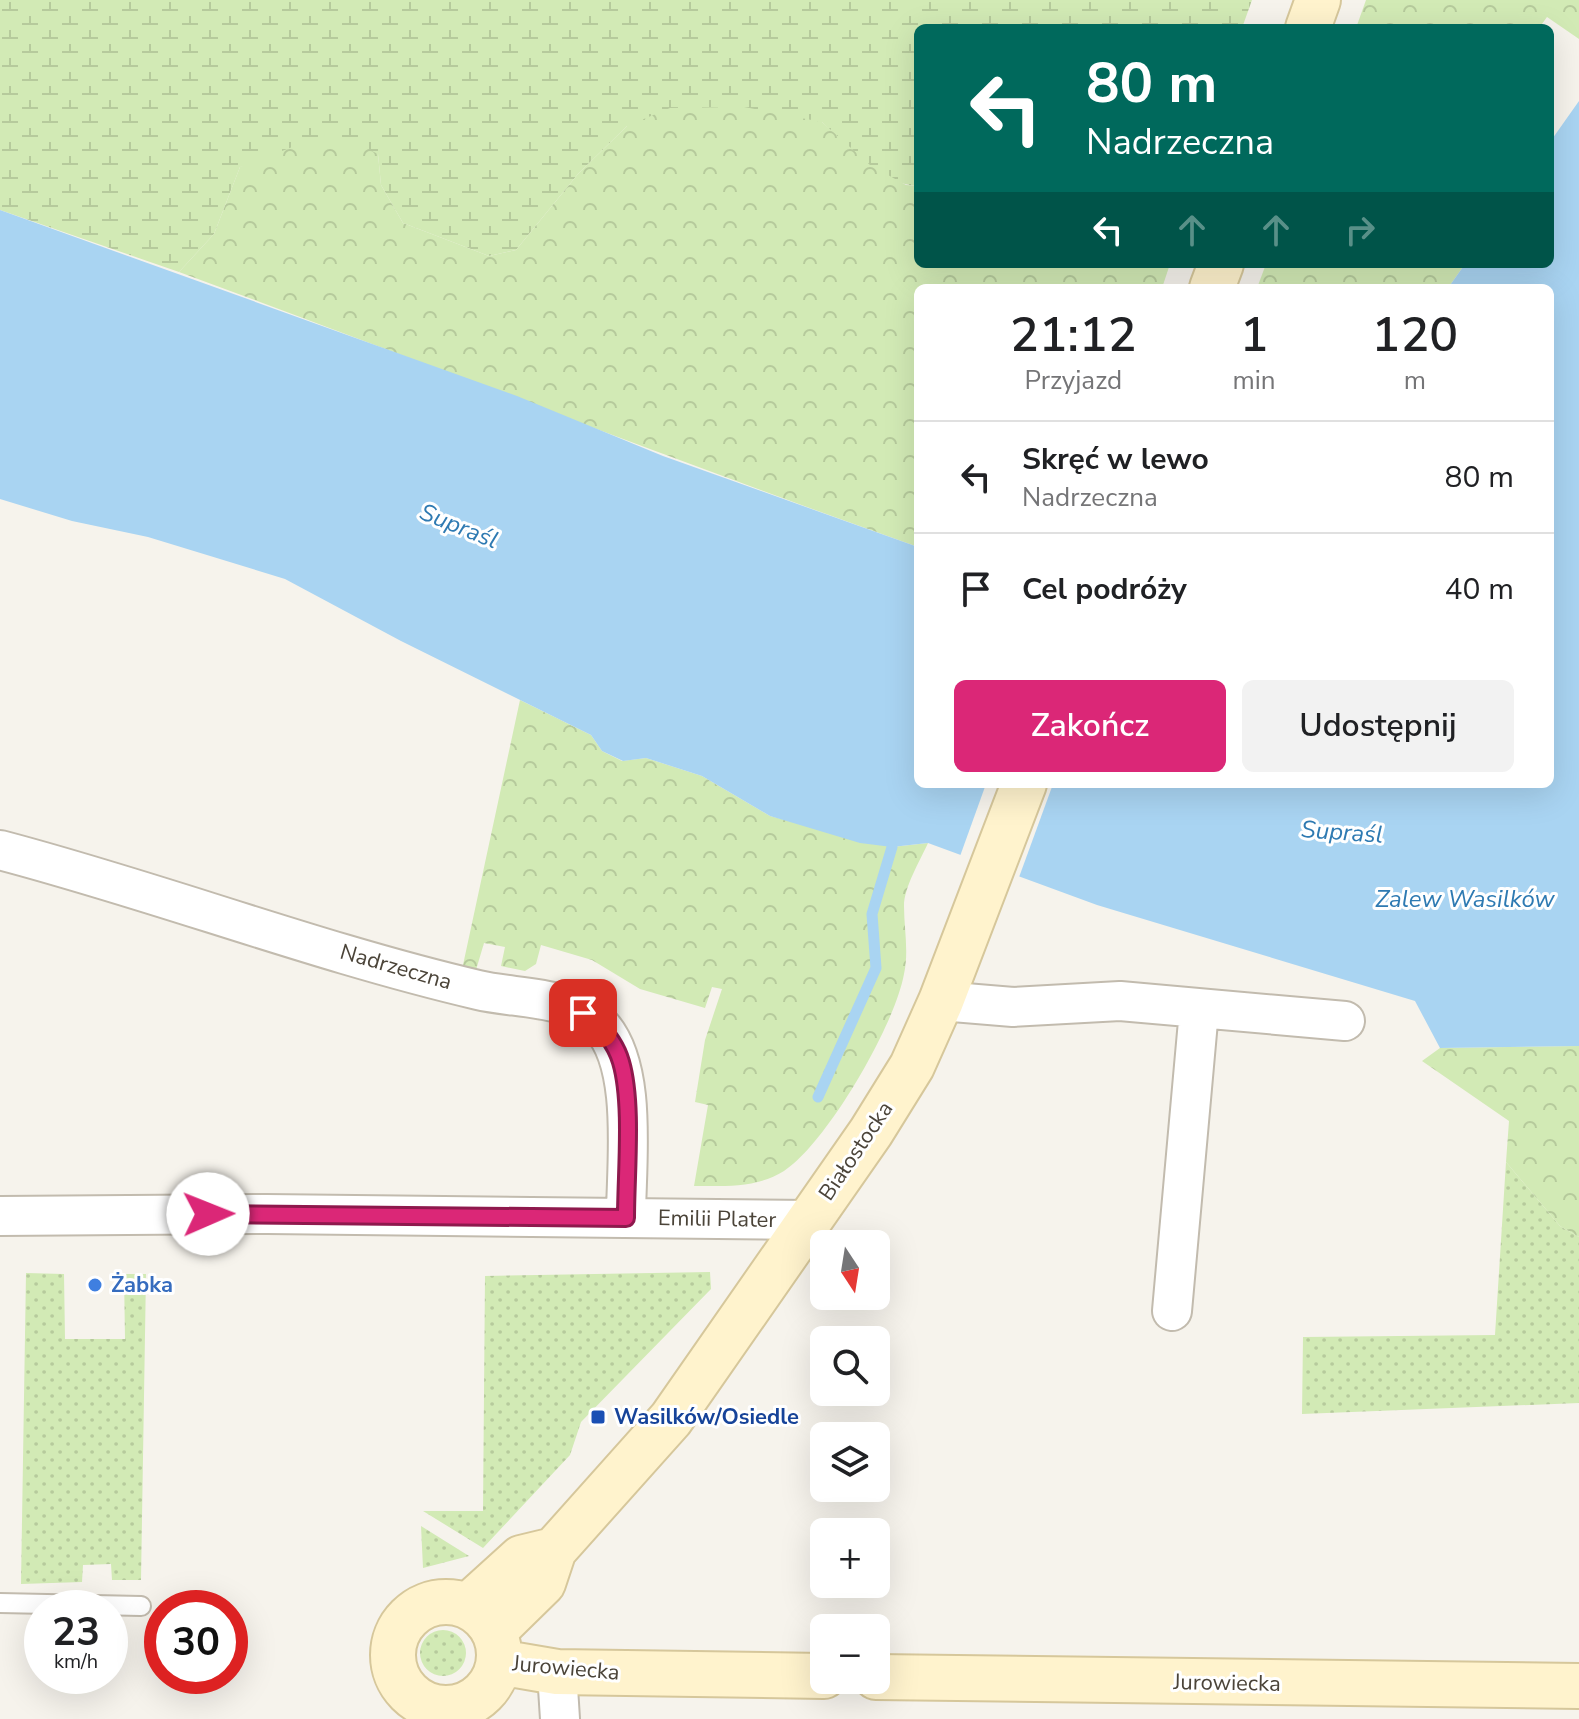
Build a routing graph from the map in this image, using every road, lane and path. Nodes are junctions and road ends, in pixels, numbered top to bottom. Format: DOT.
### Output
graph roads {
  1 [pos="1318,0"];
  2 [pos="1309,24"];
  3 [pos="1023,788"];
  4 [pos="0,850"];
  5 [pos="941,1001"];
  6 [pos="1199,1010"];
  7 [pos="1345,1021"];
  8 [pos="0,1216"];
  9 [pos="626,1218"];
  10 [pos="810,1220"];
  11 [pos="1172,1311"];
  12 [pos="0,1603"];
  13 [pos="141,1606"];
  14 [pos="487,1633"];
  15 [pos="557,1672"];
  16 [pos="810,1676"];
  17 [pos="890,1677"];
  18 [pos="1579,1686"];
  19 [pos="394,1702"];
  20 [pos="436,1714"];
  21 [pos="560,1719"];
  1 -- 2 [label="main road"];
  3 -- 5 [label="main road, Białostocka"];
  4 -- 9 [label="street, Nadrzeczna"];
  5 -- 6 [label="street"];
  5 -- 10 [label="main road, Białostocka"];
  6 -- 7 [label="street"];
  6 -- 11 [label="street"];
  8 -- 9 [label="street, Emilii Plater"];
  9 -- 10 [label="street, Emilii Plater"];
  10 -- 14 [label="main road, Białostocka"];
  12 -- 13 [label="lane"];
  14 -- 15 [label="main road, Jurowiecka"];
  14 -- 19 [label="main road"];
  14 -- 20 [label="main road"];
  15 -- 16 [label="main road, Jurowiecka"];
  15 -- 21 [label="street"];
  17 -- 18 [label="main road, Jurowiecka"];
  19 -- 20 [label="main road"];
}
